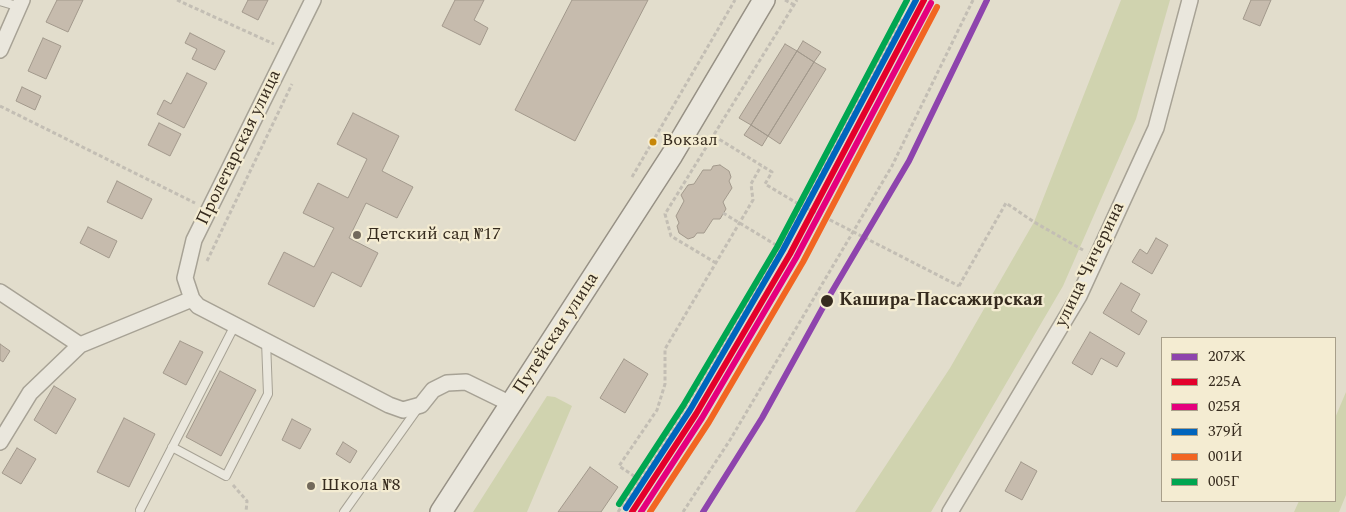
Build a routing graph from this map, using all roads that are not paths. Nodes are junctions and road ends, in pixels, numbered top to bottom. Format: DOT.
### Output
graph roads {
  1 [pos="314,0"];
  2 [pos="764,0"];
  3 [pos="1190,0"];
  4 [pos="0,1"];
  5 [pos="21,4"];
  6 [pos="0,50"];
  7 [pos="0,292"];
  8 [pos="192,299"];
  9 [pos="235,325"];
  10 [pos="266,341"];
  11 [pos="80,345"];
  12 [pos="511,404"];
  13 [pos="421,405"];
  14 [pos="0,442"];
  15 [pos="172,447"];
  16 [pos="140,510"];
  17 [pos="344,512"];
  18 [pos="441,512"];
  19 [pos="950,512"];
  1 -- 8 [label="street, Пролетарская улица"];
  2 -- 12 [label="main road, Путейская улица"];
  3 -- 19 [label="street, улица Чичерина"];
  4 -- 5 [label="lane"];
  5 -- 6 [label="street"];
  7 -- 11 [label="street"];
  8 -- 9 [label="street"];
  8 -- 11 [label="street"];
  9 -- 10 [label="street"];
  9 -- 15 [label="lane"];
  10 -- 13 [label="street"];
  10 -- 15 [label="lane"];
  11 -- 14 [label="street"];
  12 -- 13 [label="street"];
  12 -- 18 [label="main road, Путейская улица"];
  13 -- 17 [label="lane"];
  15 -- 16 [label="lane"];
}
